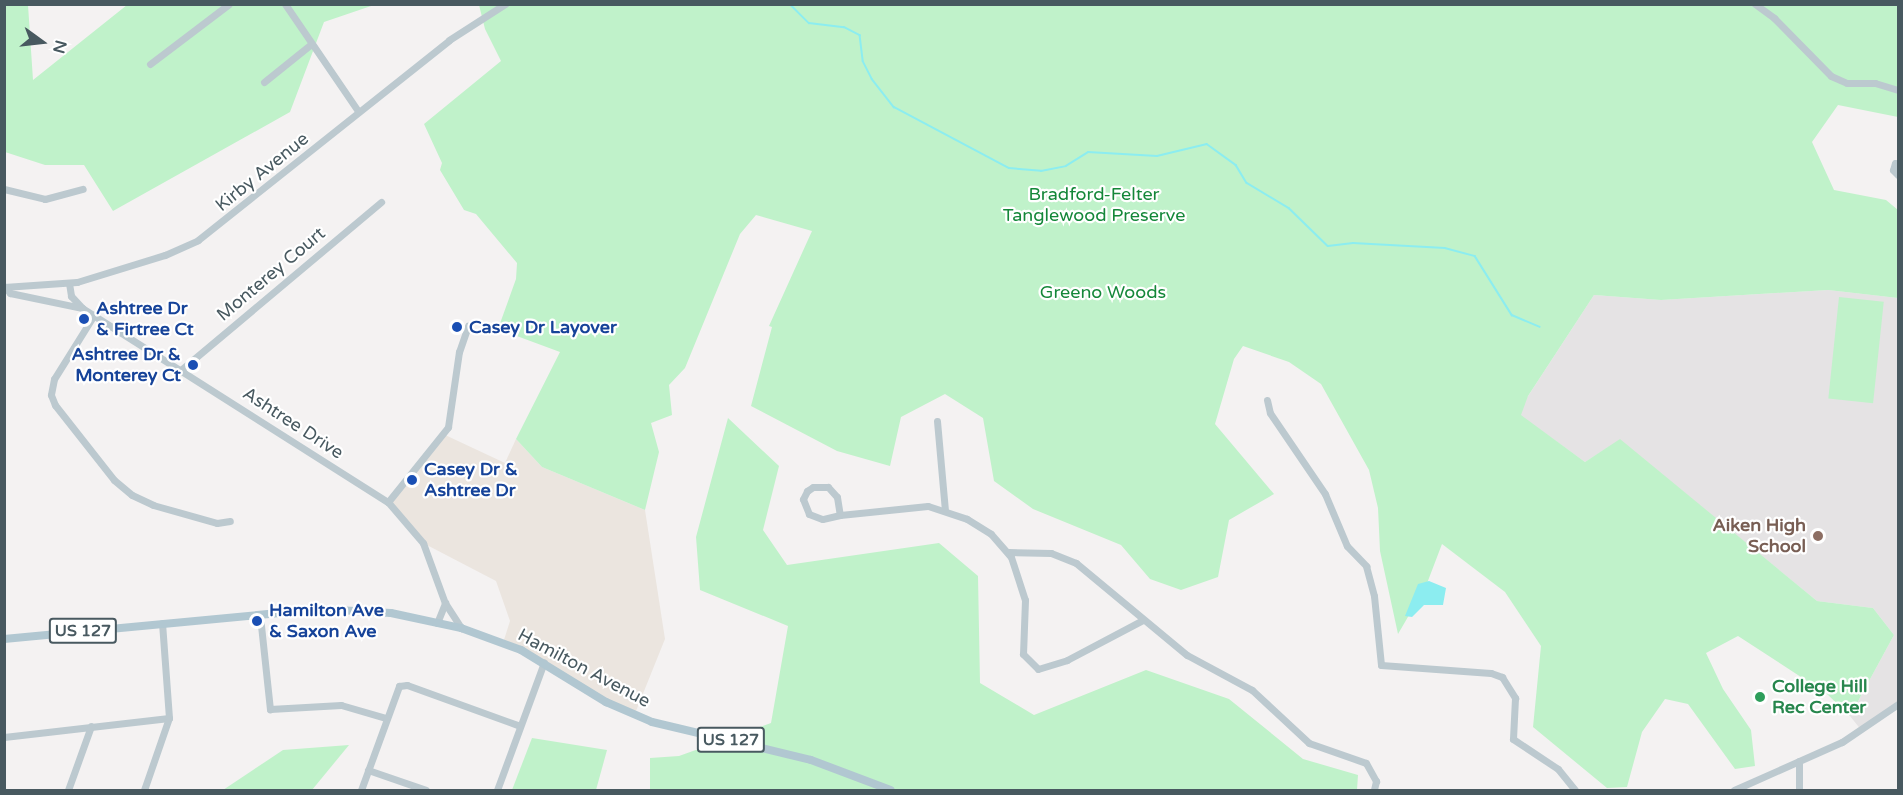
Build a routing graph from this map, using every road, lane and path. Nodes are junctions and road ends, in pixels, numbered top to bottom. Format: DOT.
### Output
graph roads {
  1 [pos="229,4"];
  2 [pos="285,4"];
  3 [pos="505,4"];
  4 [pos="1755,4"];
  5 [pos="310,45"];
  6 [pos="150,64"];
  7 [pos="264,82"];
  8 [pos="1899,90"];
  9 [pos="358,111"];
  10 [pos="1899,164"];
  11 [pos="1899,175"];
  12 [pos="4,189"];
  13 [pos="83,189"];
  14 [pos="381,202"];
  15 [pos="69,283"];
  16 [pos="5,287"];
  17 [pos="82,308"];
  18 [pos="94,315"];
  19 [pos="468,326"];
  20 [pos="182,369"];
  21 [pos="1267,400"];
  22 [pos="937,421"];
  23 [pos="388,502"];
  24 [pos="945,510"];
  25 [pos="840,515"];
  26 [pos="230,521"];
  27 [pos="1009,552"];
  28 [pos="445,603"];
  29 [pos="260,616"];
  30 [pos="1143,620"];
  31 [pos="437,622"];
  32 [pos="162,623"];
  33 [pos="461,628"];
  34 [pos="4,639"];
  35 [pos="544,662"];
  36 [pos="1899,704"];
  37 [pos="169,718"];
  38 [pos="386,718"];
  39 [pos="92,726"];
  40 [pos="520,726"];
  41 [pos="4,737"];
  42 [pos="1799,761"];
  43 [pos="368,770"];
  44 [pos="68,790"];
  45 [pos="144,790"];
  46 [pos="361,790"];
  47 [pos="426,790"];
  48 [pos="497,790"];
  49 [pos="891,790"];
  50 [pos="1374,790"];
  51 [pos="1575,790"];
  52 [pos="1734,790"];
  53 [pos="1799,790"];
  1 -- 6 [label="street"];
  2 -- 5 [label="street"];
  3 -- 9 [label="street, Kirby Avenue"];
  4 -- 8 [label="street"];
  5 -- 7 [label="street"];
  5 -- 9 [label="street"];
  9 -- 15 [label="street, Kirby Avenue"];
  10 -- 11 [label="street"];
  12 -- 13 [label="street"];
  14 -- 20 [label="street, Monterey Court"];
  15 -- 16 [label="street, Kirby Avenue"];
  15 -- 17 [label="street"];
  16 -- 17 [label="street"];
  17 -- 18 [label="street, Ashtree Drive"];
  18 -- 20 [label="street, Ashtree Drive"];
  18 -- 26 [label="street"];
  19 -- 23 [label="street"];
  20 -- 23 [label="street, Ashtree Drive"];
  21 -- 51 [label="street"];
  22 -- 24 [label="street"];
  23 -- 28 [label="street, Ashtree Drive"];
  24 -- 25 [label="street"];
  24 -- 27 [label="street"];
  25 -- 25 [label="street"];
  27 -- 30 [label="street"];
  27 -- 30 [label="street"];
  28 -- 31 [label="street"];
  28 -- 33 [label="street, Ashtree Drive"];
  29 -- 31 [label="main road, Hamilton Avenue / US 127"];
  29 -- 32 [label="main road, Hamilton Avenue / US 127"];
  29 -- 38 [label="street"];
  30 -- 50 [label="street"];
  31 -- 33 [label="main road, Hamilton Avenue / US 127"];
  32 -- 34 [label="main road, Hamilton Avenue / US 127"];
  32 -- 37 [label="street"];
  33 -- 35 [label="main road, Hamilton Avenue / US 127"];
  35 -- 40 [label="street"];
  35 -- 49 [label="main road, Hamilton Avenue / US 127"];
  36 -- 42 [label="street"];
  37 -- 39 [label="street"];
  37 -- 45 [label="street"];
  38 -- 40 [label="street"];
  38 -- 43 [label="street"];
  39 -- 41 [label="street"];
  39 -- 44 [label="street"];
  40 -- 48 [label="street"];
  42 -- 52 [label="street"];
  42 -- 53 [label="street"];
  43 -- 46 [label="street"];
  43 -- 47 [label="street"];
}
